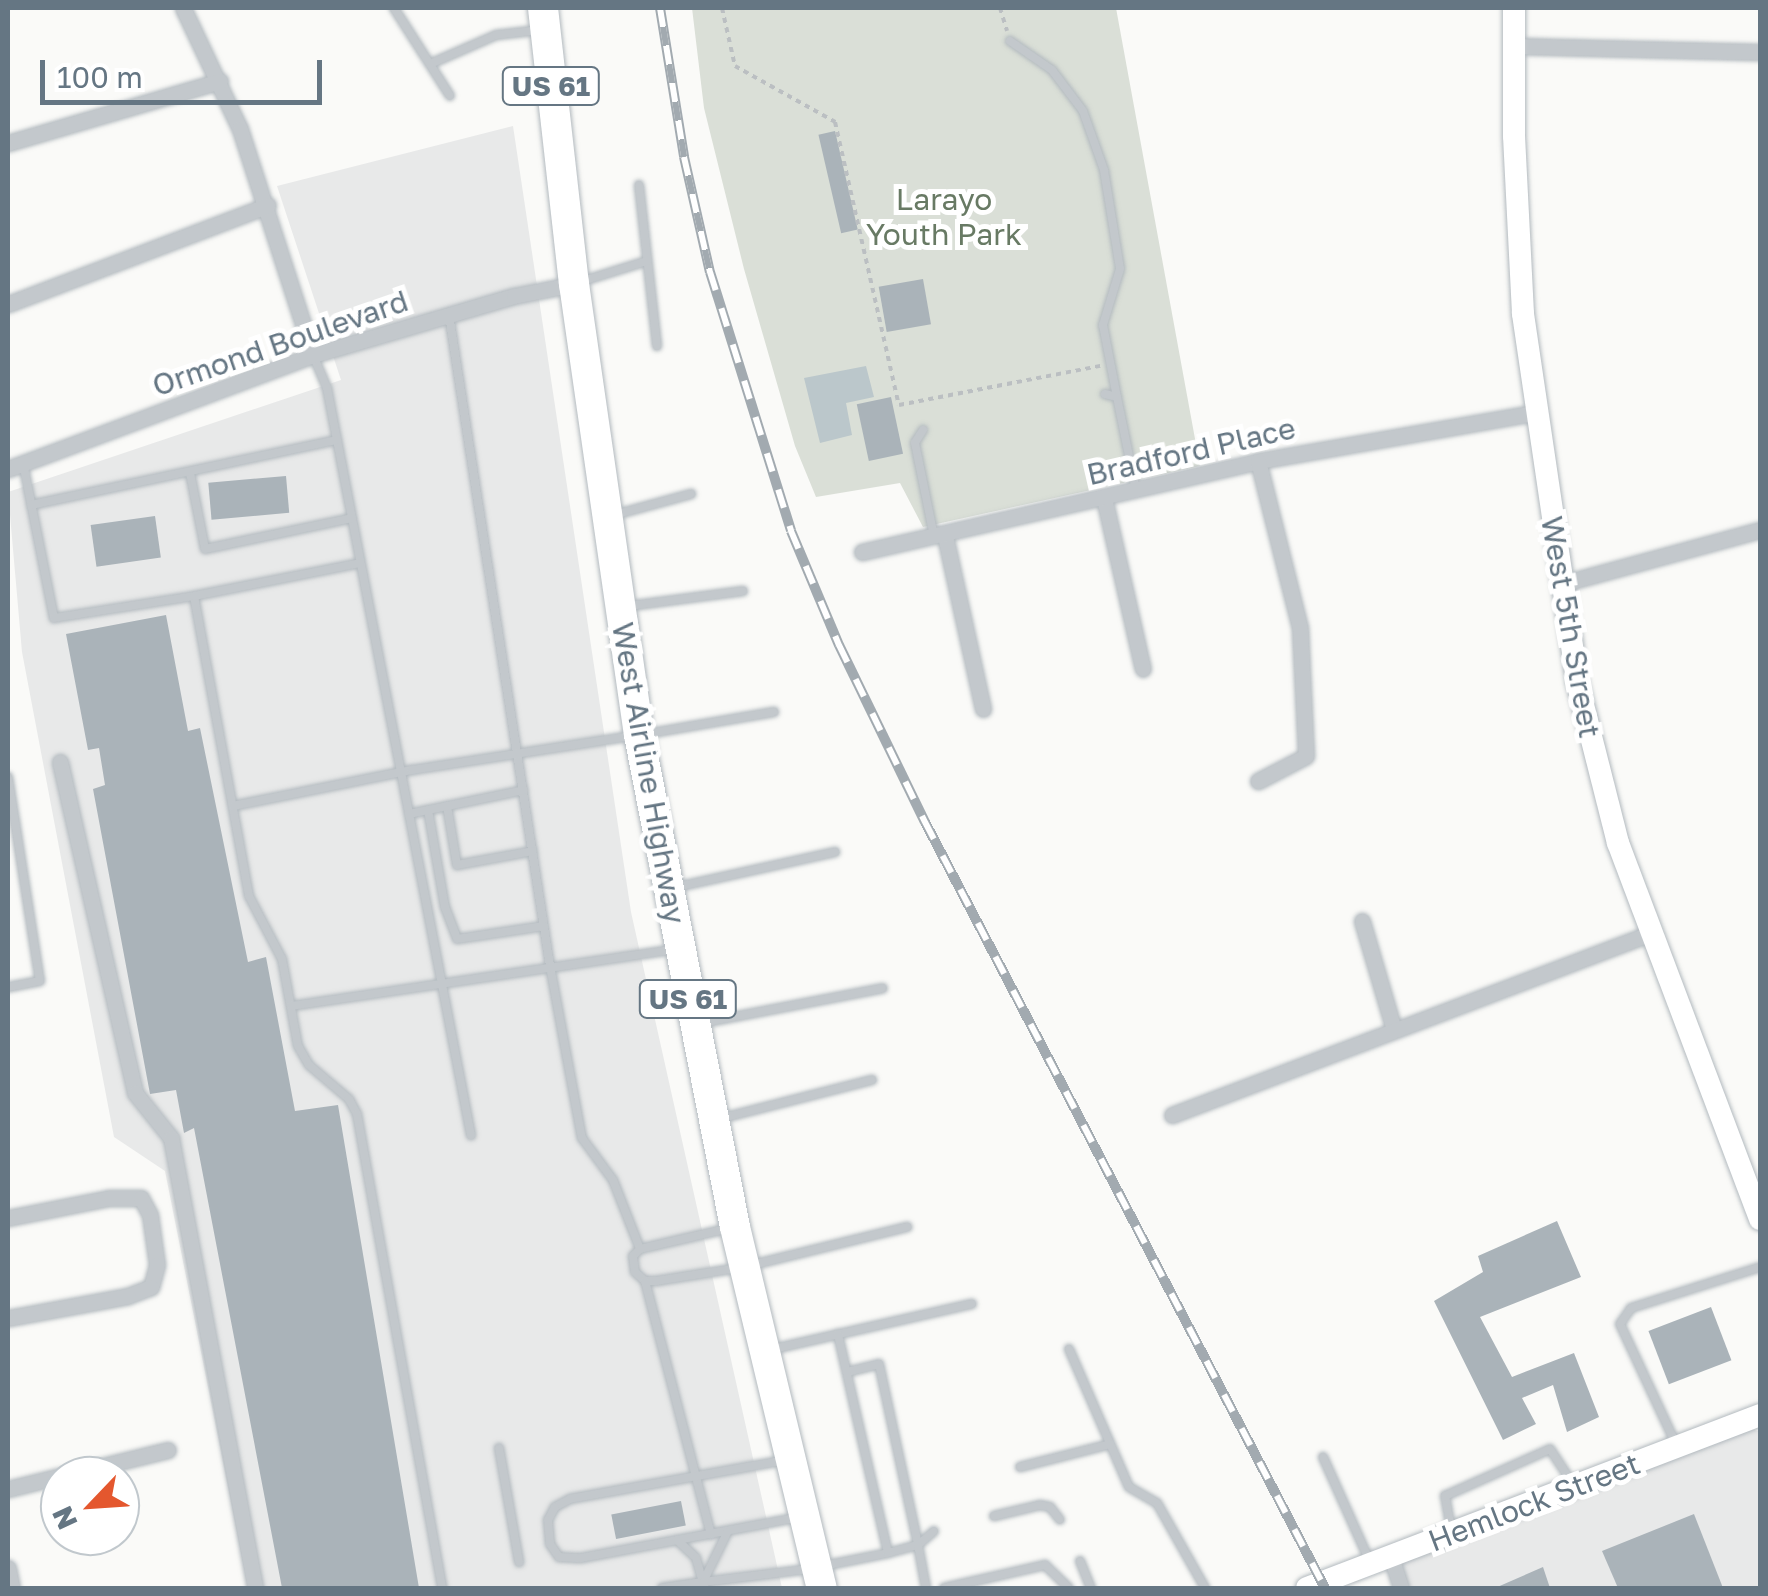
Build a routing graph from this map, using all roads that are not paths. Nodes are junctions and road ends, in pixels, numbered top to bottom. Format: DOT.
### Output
graph roads {
  1 [pos="184,8"];
  2 [pos="394,8"];
  3 [pos="1514,8"];
  4 [pos="544,18"];
  5 [pos="1010,40"];
  6 [pos="1513,46"];
  7 [pos="1760,52"];
  8 [pos="430,64"];
  9 [pos="220,80"];
  10 [pos="450,96"];
  11 [pos="8,143"];
  12 [pos="639,185"];
  13 [pos="268,206"];
  14 [pos="647,262"];
  15 [pos="574,284"];
  16 [pos="8,304"];
  17 [pos="449,315"];
  18 [pos="657,346"];
  19 [pos="313,355"];
  20 [pos="1104,394"];
  21 [pos="1116,397"];
  22 [pos="1534,413"];
  23 [pos="922,430"];
  24 [pos="337,440"];
  25 [pos="1126,442"];
  26 [pos="1114,444"];
  27 [pos="1258,461"];
  28 [pos="15,466"];
  29 [pos="190,473"];
  30 [pos="1136,490"];
  31 [pos="691,494"];
  32 [pos="1104,498"];
  33 [pos="31,505"];
  34 [pos="605,517"];
  35 [pos="352,518"];
  36 [pos="1760,530"];
  37 [pos="940,537"];
  38 [pos="862,552"];
  39 [pos="360,563"];
  40 [pos="1561,584"];
  41 [pos="743,591"];
  42 [pos="194,596"];
  43 [pos="620,607"];
  44 [pos="1143,669"];
  45 [pos="983,709"];
  46 [pos="774,712"];
  47 [pos="639,735"];
  48 [pos="519,756"];
  49 [pos="60,762"];
  50 [pos="400,772"];
  51 [pos="8,777"];
  52 [pos="1258,781"];
  53 [pos="524,790"];
  54 [pos="233,806"];
  55 [pos="447,806"];
  56 [pos="428,810"];
  57 [pos="409,814"];
  58 [pos="533,851"];
  59 [pos="834,852"];
  60 [pos="668,888"];
  61 [pos="1362,921"];
  62 [pos="544,926"];
  63 [pos="1651,933"];
  64 [pos="679,948"];
  65 [pos="550,966"];
  66 [pos="441,980"];
  67 [pos="8,987"];
  68 [pos="883,988"];
  69 [pos="291,1006"];
  70 [pos="693,1024"];
  71 [pos="1394,1030"];
  72 [pos="872,1080"];
  73 [pos="1172,1115"];
  74 [pos="714,1120"];
  75 [pos="470,1135"];
  76 [pos="8,1218"];
  77 [pos="1760,1219"];
  78 [pos="908,1226"];
  79 [pos="736,1227"];
  80 [pos="640,1249"];
  81 [pos="745,1267"];
  82 [pos="1760,1267"];
  83 [pos="645,1281"];
  84 [pos="972,1304"];
  85 [pos="8,1318"];
  86 [pos="838,1334"];
  87 [pos="1069,1350"];
  88 [pos="765,1351"];
  89 [pos="848,1372"];
  90 [pos="1760,1415"];
  91 [pos="1749,1424"];
  92 [pos="1110,1444"];
  93 [pos="1677,1447"];
  94 [pos="499,1448"];
  95 [pos="168,1450"];
  96 [pos="1323,1456"];
  97 [pos="140,1457"];
  98 [pos="791,1460"];
  99 [pos="1020,1466"];
  100 [pos="698,1476"];
  101 [pos="40,1481"];
  102 [pos="1574,1486"];
  103 [pos="8,1489"];
  104 [pos="804,1516"];
  105 [pos="994,1516"];
  106 [pos="1060,1520"];
  107 [pos="934,1531"];
  108 [pos="728,1533"];
  109 [pos="1452,1533"];
  110 [pos="711,1535"];
  111 [pos="678,1540"];
  112 [pos="918,1546"];
  113 [pos="888,1552"];
  114 [pos="1080,1561"];
  115 [pos="1381,1561"];
  116 [pos="519,1562"];
  117 [pos="8,1568"];
  118 [pos="819,1578"];
  119 [pos="704,1585"];
  120 [pos="12,1588"];
  121 [pos="255,1588"];
  122 [pos="442,1588"];
  123 [pos="662,1588"];
  124 [pos="926,1588"];
  125 [pos="944,1588"];
  126 [pos="1069,1588"];
  127 [pos="1091,1588"];
  128 [pos="1205,1588"];
  129 [pos="1307,1588"];
  130 [pos="1400,1588"];
  1 -- 9 [label="street"];
  2 -- 8 [label="lane"];
  3 -- 6 [label="main road, West 5th Street"];
  4 -- 8 [label="lane"];
  4 -- 15 [label="highway, West Airline Highway / US 61"];
  5 -- 21 [label="lane"];
  6 -- 7 [label="street"];
  6 -- 22 [label="main road, West 5th Street"];
  8 -- 10 [label="lane"];
  9 -- 11 [label="street"];
  9 -- 13 [label="street"];
  12 -- 14 [label="lane"];
  13 -- 16 [label="street"];
  13 -- 19 [label="street"];
  14 -- 15 [label="lane"];
  14 -- 18 [label="lane"];
  15 -- 17 [label="street, Ormond Boulevard"];
  15 -- 34 [label="highway, West Airline Highway / US 61"];
  17 -- 19 [label="street, Ormond Boulevard"];
  17 -- 48 [label="lane"];
  19 -- 24 [label="lane"];
  19 -- 28 [label="street, Ormond Boulevard"];
  20 -- 21 [label="lane"];
  21 -- 25 [label="lane"];
  22 -- 27 [label="street, Bradford Place"];
  22 -- 40 [label="main road, West 5th Street"];
  23 -- 37 [label="lane"];
  24 -- 29 [label="lane"];
  24 -- 35 [label="lane"];
  25 -- 26 [label="lane"];
  25 -- 30 [label="lane"];
  27 -- 30 [label="street, Bradford Place"];
  27 -- 52 [label="street"];
  28 -- 33 [label="lane"];
  29 -- 33 [label="lane"];
  29 -- 35 [label="lane"];
  30 -- 32 [label="street, Bradford Place"];
  31 -- 34 [label="lane"];
  32 -- 37 [label="street, Bradford Place"];
  32 -- 44 [label="street"];
  33 -- 42 [label="lane"];
  34 -- 43 [label="highway, West Airline Highway / US 61"];
  35 -- 39 [label="lane"];
  36 -- 40 [label="street"];
  37 -- 38 [label="street, Bradford Place"];
  37 -- 45 [label="street"];
  39 -- 42 [label="lane"];
  39 -- 50 [label="lane"];
  40 -- 63 [label="main road, West 5th Street"];
  41 -- 43 [label="lane"];
  42 -- 54 [label="lane"];
  43 -- 47 [label="highway, West Airline Highway / US 61"];
  46 -- 47 [label="lane"];
  47 -- 48 [label="lane"];
  47 -- 60 [label="highway, West Airline Highway / US 61"];
  48 -- 50 [label="lane"];
  48 -- 53 [label="lane"];
  49 -- 121 [label="street"];
  50 -- 54 [label="lane"];
  50 -- 57 [label="lane"];
  51 -- 67 [label="lane"];
  53 -- 55 [label="lane"];
  53 -- 58 [label="lane"];
  54 -- 69 [label="lane"];
  55 -- 56 [label="lane"];
  55 -- 58 [label="lane"];
  56 -- 57 [label="lane"];
  56 -- 62 [label="lane"];
  57 -- 66 [label="lane"];
  58 -- 62 [label="lane"];
  59 -- 60 [label="lane"];
  60 -- 64 [label="highway, West Airline Highway / US 61"];
  61 -- 71 [label="street"];
  62 -- 65 [label="lane"];
  63 -- 71 [label="street"];
  63 -- 77 [label="main road, West 5th Street"];
  64 -- 65 [label="lane"];
  64 -- 70 [label="highway, West Airline Highway / US 61"];
  65 -- 66 [label="lane"];
  65 -- 80 [label="lane"];
  66 -- 69 [label="lane"];
  66 -- 75 [label="lane"];
  68 -- 70 [label="lane"];
  69 -- 122 [label="lane"];
  70 -- 74 [label="highway, West Airline Highway / US 61"];
  71 -- 73 [label="street"];
  72 -- 74 [label="lane"];
  74 -- 79 [label="highway, West Airline Highway / US 61"];
  76 -- 85 [label="street"];
  78 -- 81 [label="lane"];
  79 -- 80 [label="lane"];
  79 -- 81 [label="highway, West Airline Highway / US 61"];
  80 -- 83 [label="lane"];
  81 -- 83 [label="lane"];
  81 -- 88 [label="highway, West Airline Highway / US 61"];
  82 -- 93 [label="lane"];
  83 -- 100 [label="lane"];
  84 -- 86 [label="lane"];
  86 -- 88 [label="lane"];
  86 -- 89 [label="lane"];
  87 -- 92 [label="lane"];
  88 -- 98 [label="highway, West Airline Highway / US 61"];
  89 -- 112 [label="lane"];
  89 -- 113 [label="lane"];
  90 -- 91 [label="main road, Hemlock Street"];
  91 -- 93 [label="main road, Hemlock Street"];
  92 -- 99 [label="lane"];
  92 -- 128 [label="lane"];
  93 -- 102 [label="main road, Hemlock Street"];
  94 -- 116 [label="lane"];
  95 -- 97 [label="street"];
  96 -- 115 [label="lane"];
  98 -- 100 [label="lane"];
  98 -- 104 [label="highway, West Airline Highway / US 61"];
  100 -- 110 [label="lane"];
  100 -- 111 [label="lane"];
  101 -- 103 [label="street"];
  102 -- 109 [label="main road, Hemlock Street"];
  102 -- 109 [label="lane"];
  104 -- 108 [label="lane"];
  104 -- 118 [label="highway, West Airline Highway / US 61"];
  105 -- 106 [label="lane"];
  107 -- 112 [label="lane"];
  108 -- 110 [label="lane"];
  108 -- 119 [label="lane"];
  109 -- 115 [label="main road, Hemlock Street"];
  110 -- 111 [label="lane"];
  111 -- 119 [label="lane"];
  112 -- 113 [label="lane"];
  112 -- 124 [label="lane"];
  113 -- 118 [label="lane"];
  114 -- 127 [label="lane"];
  115 -- 129 [label="main road, Hemlock Street"];
  115 -- 130 [label="street"];
  117 -- 120 [label="street"];
  118 -- 119 [label="lane"];
  119 -- 123 [label="lane"];
  125 -- 126 [label="lane"];
}
